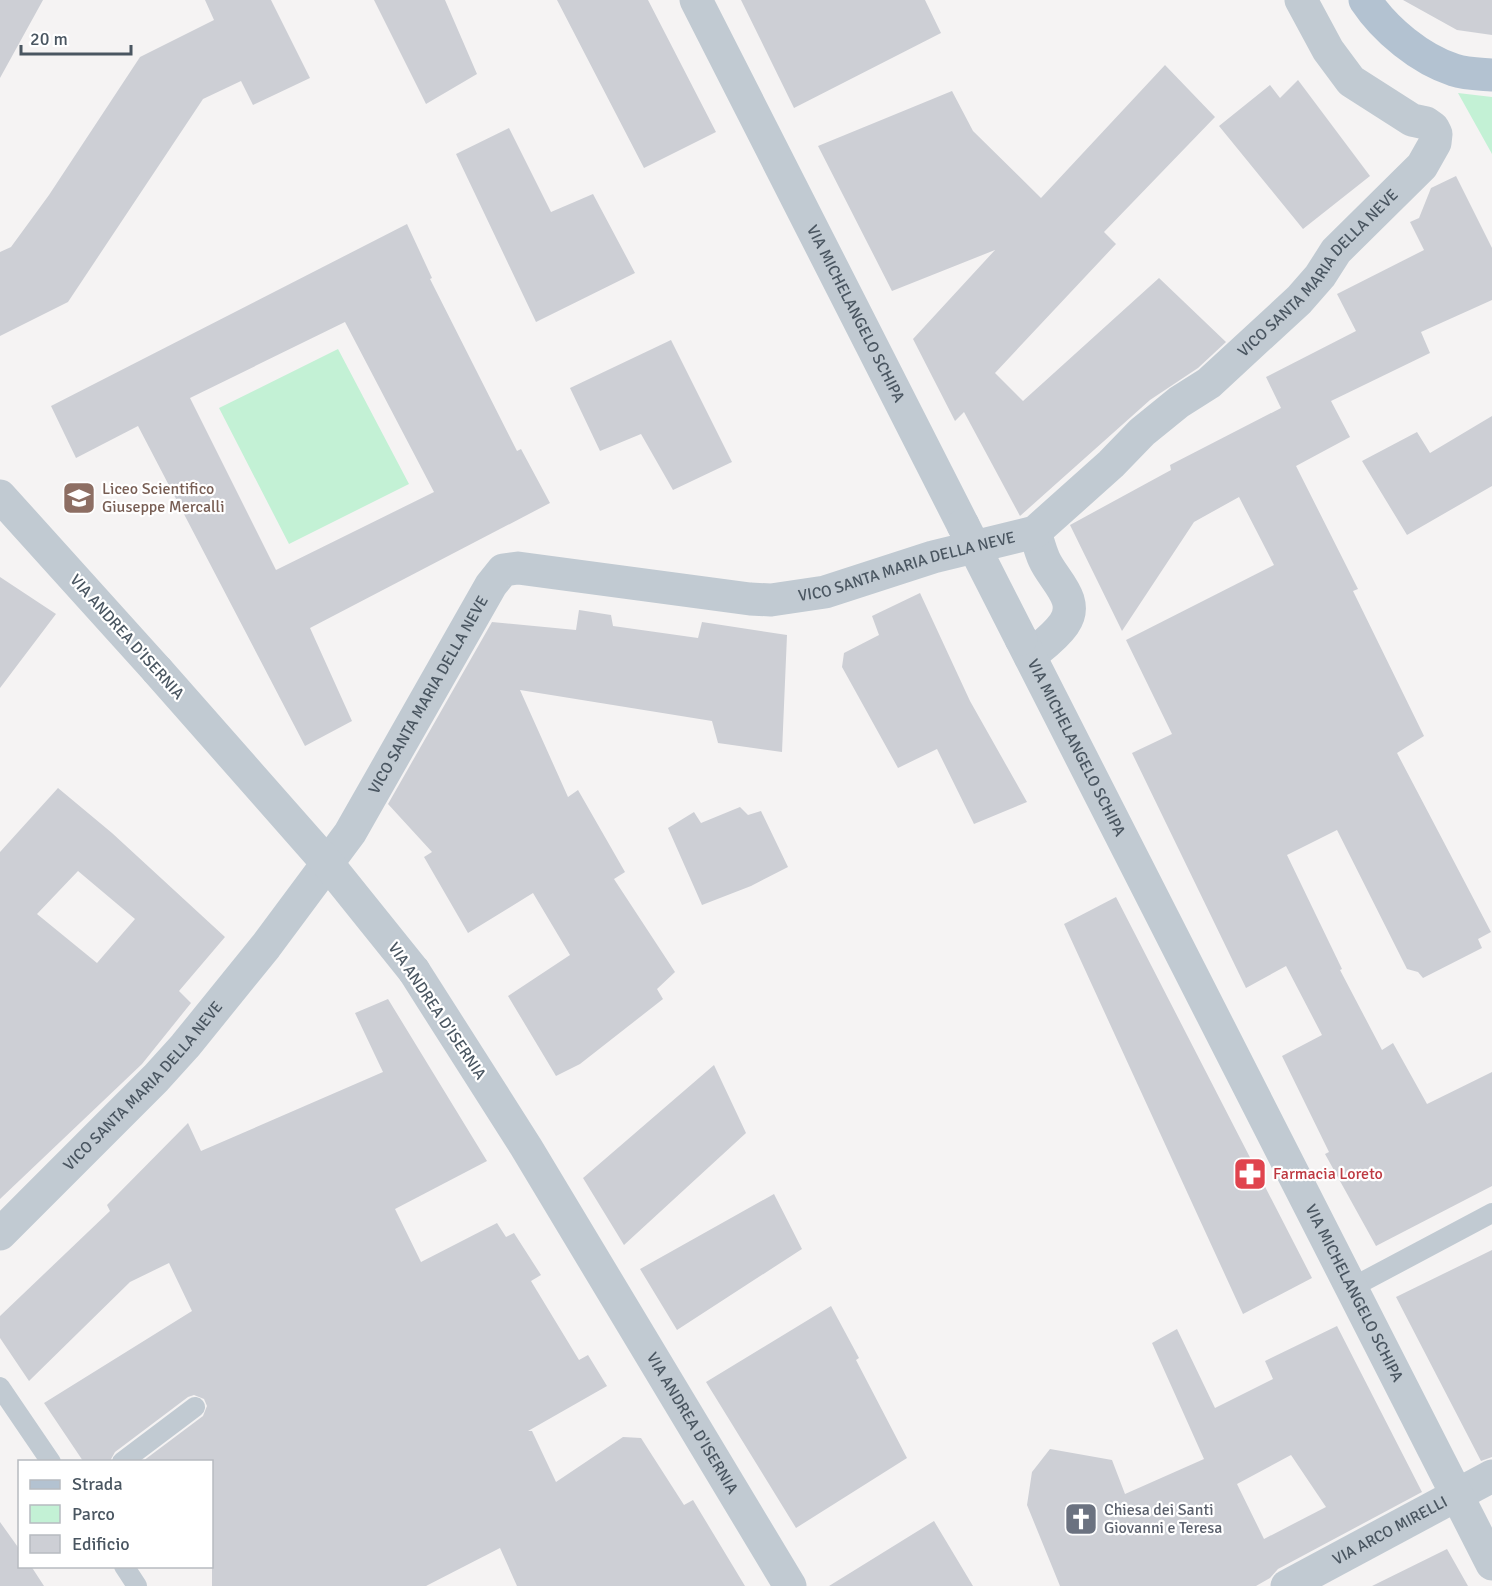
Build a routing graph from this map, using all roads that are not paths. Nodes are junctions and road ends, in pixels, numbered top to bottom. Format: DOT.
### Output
graph roads {
  1 [pos="696,0"];
  2 [pos="1302,0"];
  3 [pos="1365,0"];
  4 [pos="1492,75"];
  5 [pos="0,496"];
  6 [pos="1035,532"];
  7 [pos="1026,647"];
  8 [pos="1492,1213"];
  9 [pos="0,1234"];
  10 [pos="1351,1288"];
  11 [pos="0,1387"];
  12 [pos="195,1407"];
  13 [pos="50,1460"];
  14 [pos="123,1460"];
  15 [pos="1492,1476"];
  16 [pos="1456,1495"];
  17 [pos="1492,1564"];
  18 [pos="125,1568"];
  19 [pos="137,1586"];
  20 [pos="790,1586"];
  21 [pos="1287,1586"];
  1 -- 7 [label="street, VIA MICHELANGELO SCHIPA, bridge"];
  2 -- 6 [label="street, VICO SANTA MARIA DELLA NEVE"];
  3 -- 4 [label="main road"];
  5 -- 20 [label="street, VIA ANDREA D'ISERNIA, bridge"];
  6 -- 7 [label="street, VICO SANTA MARIA DELLA NEVE"];
  6 -- 9 [label="street, VICO SANTA MARIA DELLA NEVE"];
  7 -- 10 [label="street, VIA MICHELANGELO SCHIPA"];
  8 -- 10 [label="lane"];
  10 -- 16 [label="street, VIA MICHELANGELO SCHIPA"];
  11 -- 13 [label="lane"];
  12 -- 14 [label="lane"];
  15 -- 16 [label="street, VIA ARCO MIRELLI"];
  16 -- 17 [label="street, VIA MICHELANGELO SCHIPA"];
  16 -- 21 [label="street, VIA ARCO MIRELLI"];
  18 -- 19 [label="lane"];
}
